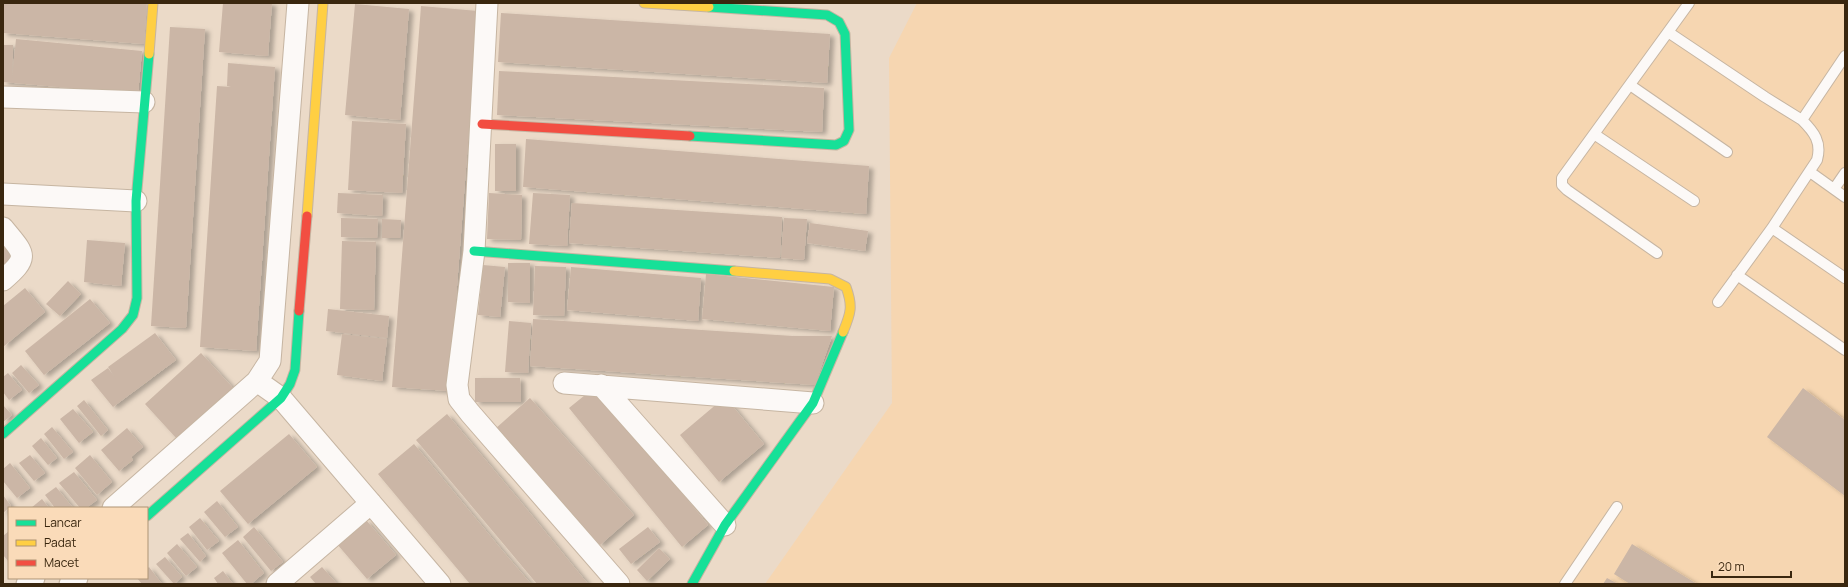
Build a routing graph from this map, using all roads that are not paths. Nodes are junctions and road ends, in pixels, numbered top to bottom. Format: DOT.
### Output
graph roads {
  1 [pos="153,3"];
  2 [pos="298,3"];
  3 [pos="323,3"];
  4 [pos="487,3"];
  5 [pos="644,3"];
  6 [pos="1689,3"];
  7 [pos="1668,32"];
  8 [pos="1845,56"];
  9 [pos="1630,85"];
  10 [pos="3,97"];
  11 [pos="144,102"];
  12 [pos="1802,120"];
  13 [pos="482,124"];
  14 [pos="1594,134"];
  15 [pos="1727,152"];
  16 [pos="1810,172"];
  17 [pos="1845,173"];
  18 [pos="1834,189"];
  19 [pos="3,194"];
  20 [pos="1845,197"];
  21 [pos="136,201"];
  22 [pos="1694,202"];
  23 [pos="3,228"];
  24 [pos="1772,228"];
  25 [pos="474,251"];
  26 [pos="1657,253"];
  27 [pos="1738,276"];
  28 [pos="1845,278"];
  29 [pos="3,280"];
  30 [pos="1718,302"];
  31 [pos="1845,350"];
  32 [pos="257,381"];
  33 [pos="564,383"];
  34 [pos="601,385"];
  35 [pos="281,398"];
  36 [pos="813,404"];
  37 [pos="3,434"];
  38 [pos="371,503"];
  39 [pos="114,507"];
  40 [pos="1617,507"];
  41 [pos="148,515"];
  42 [pos="725,525"];
  43 [pos="277,584"];
  44 [pos="440,584"];
  45 [pos="619,584"];
  46 [pos="692,584"];
  47 [pos="1565,584"];
  1 -- 11 [label="street"];
  2 -- 32 [label="street"];
  3 -- 35 [label="street"];
  4 -- 13 [label="street"];
  5 -- 13 [label="street"];
  6 -- 7 [label="lane"];
  7 -- 9 [label="lane"];
  7 -- 12 [label="lane"];
  8 -- 12 [label="lane"];
  9 -- 14 [label="lane"];
  9 -- 15 [label="lane"];
  10 -- 11 [label="street"];
  11 -- 21 [label="street"];
  12 -- 16 [label="lane"];
  13 -- 25 [label="street"];
  14 -- 22 [label="lane"];
  14 -- 26 [label="lane"];
  16 -- 18 [label="lane"];
  16 -- 24 [label="lane"];
  17 -- 18 [label="lane"];
  18 -- 20 [label="lane"];
  19 -- 21 [label="street"];
  21 -- 37 [label="street"];
  23 -- 29 [label="street"];
  24 -- 27 [label="lane"];
  24 -- 28 [label="lane"];
  25 -- 36 [label="street"];
  25 -- 45 [label="street"];
  27 -- 30 [label="lane"];
  27 -- 31 [label="lane"];
  32 -- 35 [label="street"];
  32 -- 39 [label="street"];
  33 -- 34 [label="street"];
  34 -- 36 [label="street"];
  34 -- 42 [label="street"];
  35 -- 38 [label="street"];
  35 -- 41 [label="street"];
  36 -- 42 [label="street"];
  38 -- 43 [label="street"];
  38 -- 44 [label="street"];
  40 -- 47 [label="lane"];
  42 -- 46 [label="street"];
}
